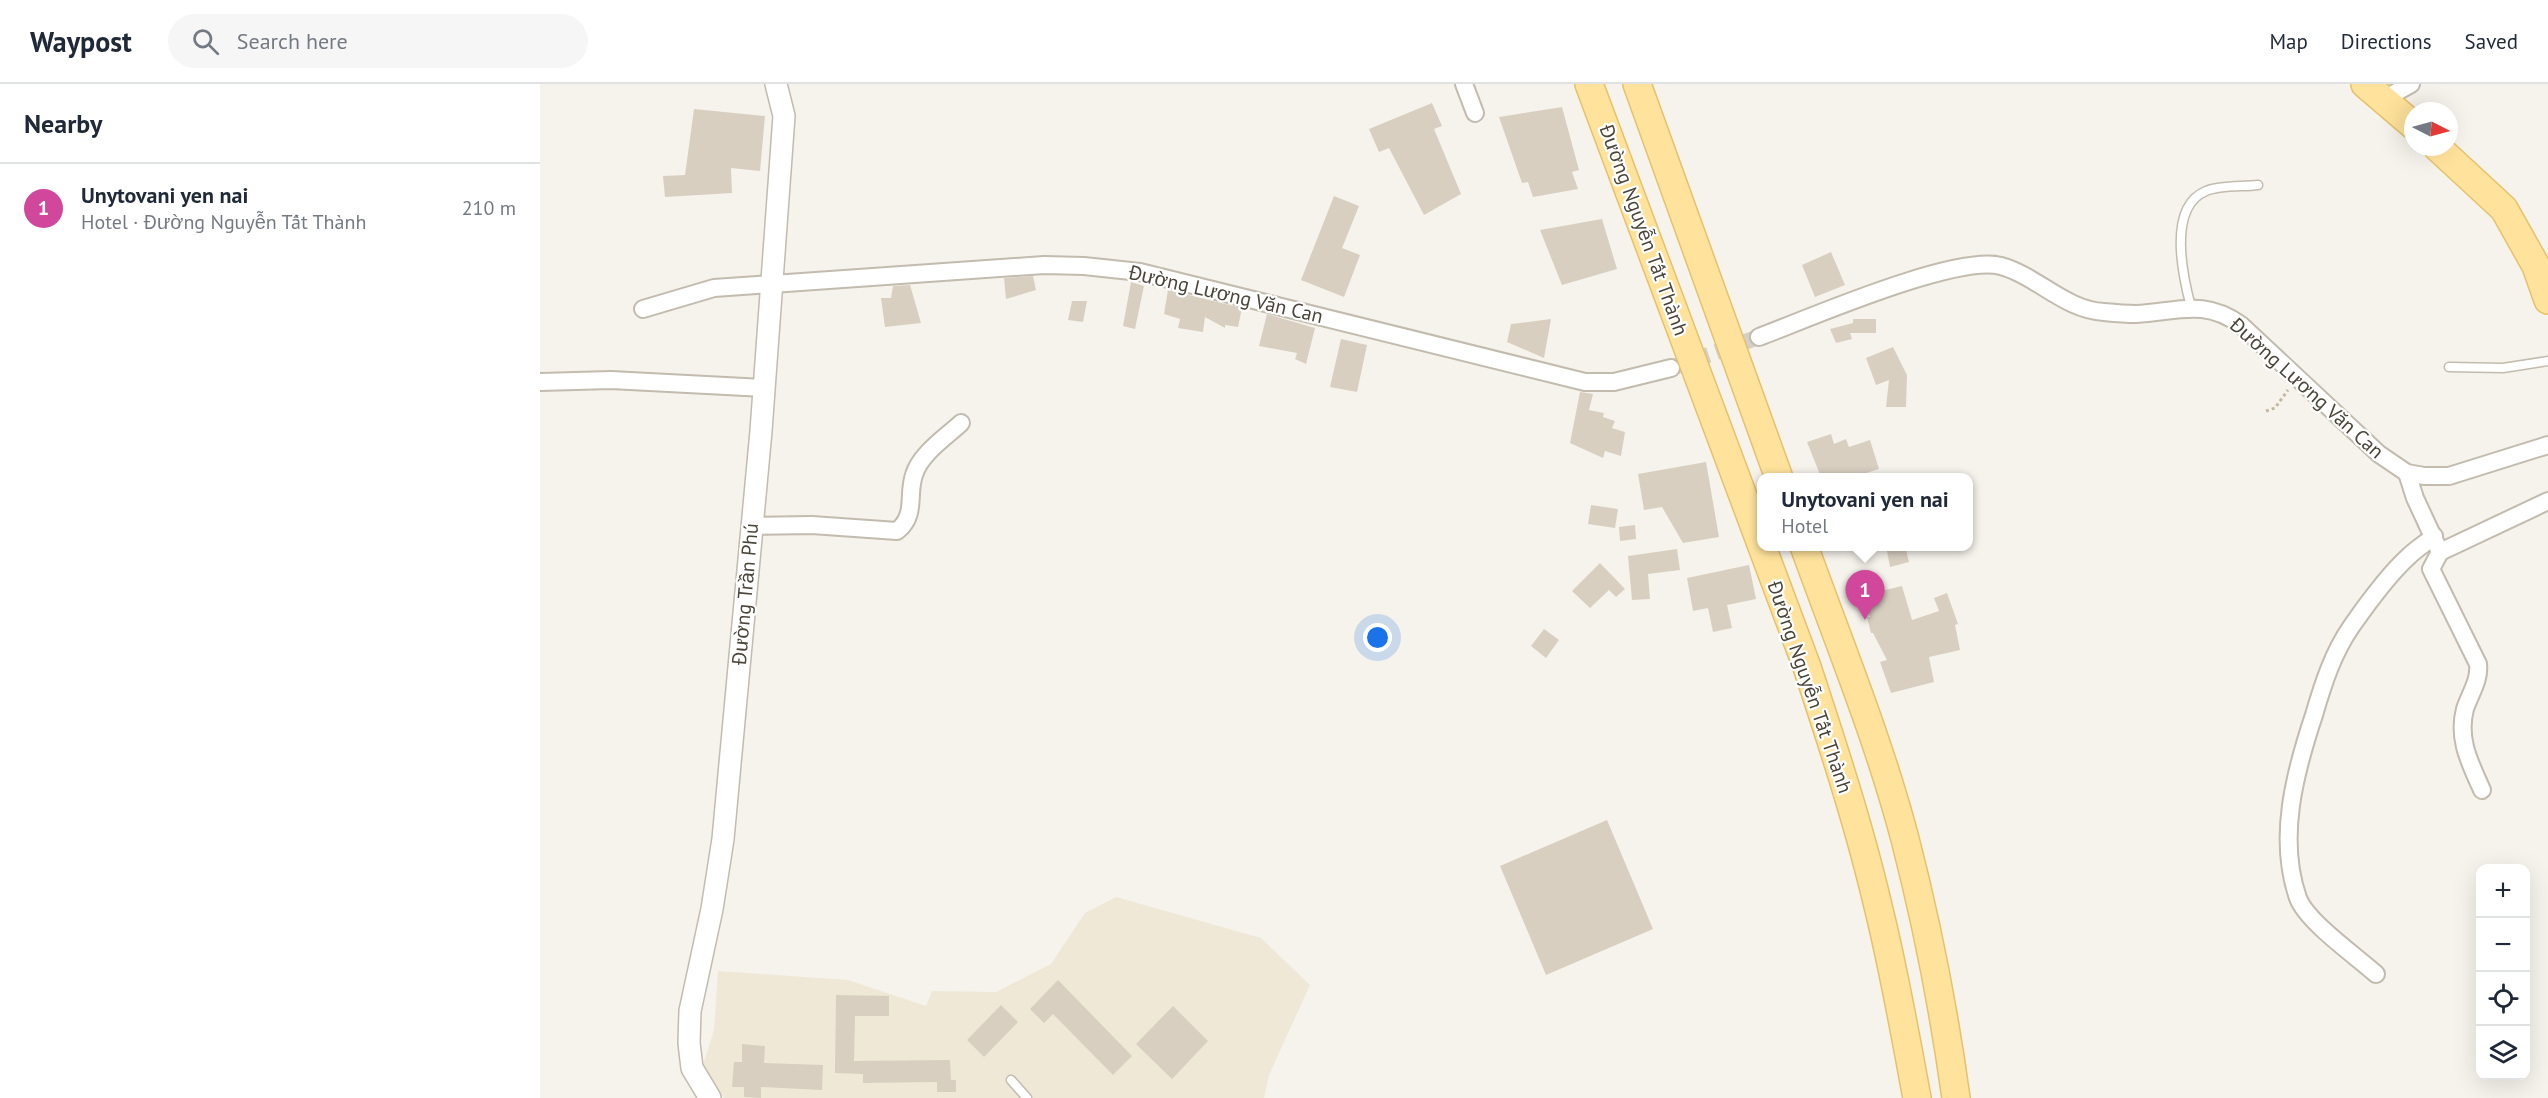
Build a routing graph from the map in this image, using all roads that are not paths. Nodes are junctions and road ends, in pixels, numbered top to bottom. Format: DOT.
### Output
graph roads {
  1 [pos="776,84"];
  2 [pos="1464,84"];
  3 [pos="1589,84"];
  4 [pos="1637,84"];
  5 [pos="2410,84"];
  6 [pos="2374,92"];
  7 [pos="1475,113"];
  8 [pos="2404,117"];
  9 [pos="2447,156"];
  10 [pos="1667,165"];
  11 [pos="1626,183"];
  12 [pos="2258,185"];
  13 [pos="772,284"];
  14 [pos="2548,300"];
  15 [pos="2191,308"];
  16 [pos="644,309"];
  17 [pos="1759,338"];
  18 [pos="2548,361"];
  19 [pos="2449,367"];
  20 [pos="1671,368"];
  21 [pos="540,382"];
  22 [pos="764,388"];
  23 [pos="961,423"];
  24 [pos="2548,445"];
  25 [pos="1778,473"];
  26 [pos="2407,473"];
  27 [pos="2548,501"];
  28 [pos="751,525"];
  29 [pos="1757,533"];
  30 [pos="2437,544"];
  31 [pos="1764,551"];
  32 [pos="1806,551"];
  33 [pos="1843,655"];
  34 [pos="1807,667"];
  35 [pos="2482,790"];
  36 [pos="2376,974"];
  37 [pos="1011,1080"];
  38 [pos="1021,1096"];
  39 [pos="710,1098"];
  40 [pos="1917,1098"];
  41 [pos="1956,1098"];
  1 -- 13 [label="street, Đường Trần Phú"];
  2 -- 7 [label="street"];
  3 -- 11 [label="main road, Đường Nguyễn Tất Thành"];
  4 -- 10 [label="main road"];
  5 -- 6 [label="street"];
  6 -- 8 [label="main road"];
  9 -- 14 [label="main road"];
  10 -- 11 [label="main road"];
  10 -- 25 [label="main road"];
  11 -- 29 [label="main road, Đường Nguyễn Tất Thành"];
  12 -- 15 [label="lane"];
  13 -- 16 [label="street, Đường Lương Văn Can"];
  13 -- 20 [label="street, Đường Lương Văn Can"];
  13 -- 22 [label="street, Đường Trần Phú"];
  15 -- 17 [label="street, Đường Lương Văn Can"];
  15 -- 26 [label="street, Đường Lương Văn Can"];
  18 -- 19 [label="lane"];
  21 -- 22 [label="street"];
  22 -- 28 [label="street, Đường Trần Phú"];
  23 -- 28 [label="street"];
  24 -- 26 [label="street, Đường Lương Văn Can"];
  26 -- 30 [label="street"];
  27 -- 30 [label="street"];
  28 -- 39 [label="street, Đường Trần Phú"];
  30 -- 35 [label="street"];
  30 -- 36 [label="street"];
  31 -- 34 [label="main road, Đường Nguyễn Tất Thành"];
  32 -- 33 [label="main road, Đường Nguyễn Tất Thành"];
  33 -- 34 [label="main road"];
  33 -- 41 [label="main road, Đường Nguyễn Tất Thành"];
  34 -- 40 [label="main road, Đường Nguyễn Tất Thành"];
  37 -- 38 [label="lane"];
}
